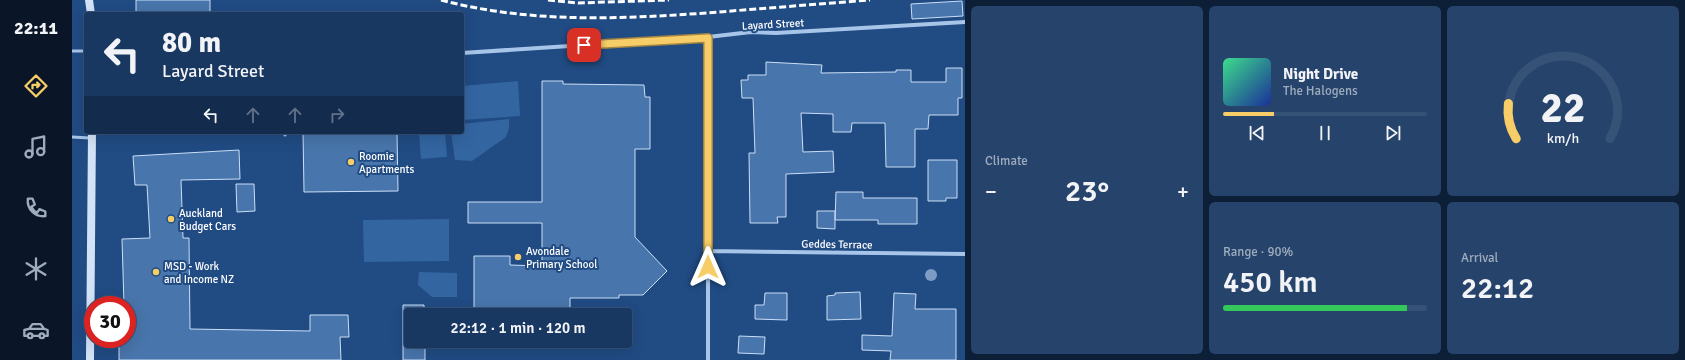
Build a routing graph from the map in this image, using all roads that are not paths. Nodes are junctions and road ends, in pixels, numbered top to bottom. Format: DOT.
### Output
graph roads {
  1 [pos="89,0"];
  2 [pos="91,12"];
  3 [pos="965,22"];
  4 [pos="708,38"];
  5 [pos="72,51"];
  6 [pos="84,51"];
  7 [pos="464,53"];
  8 [pos="92,135"];
  9 [pos="72,137"];
  10 [pos="708,251"];
  11 [pos="965,254"];
  12 [pos="90,360"];
  13 [pos="708,360"];
  1 -- 2 [label="main road"];
  3 -- 4 [label="street, Layard Street"];
  4 -- 7 [label="street, Layard Street"];
  4 -- 10 [label="street"];
  5 -- 6 [label="lane"];
  8 -- 9 [label="lane"];
  8 -- 12 [label="main road"];
  10 -- 11 [label="street, Geddes Terrace"];
  10 -- 13 [label="street"];
}
